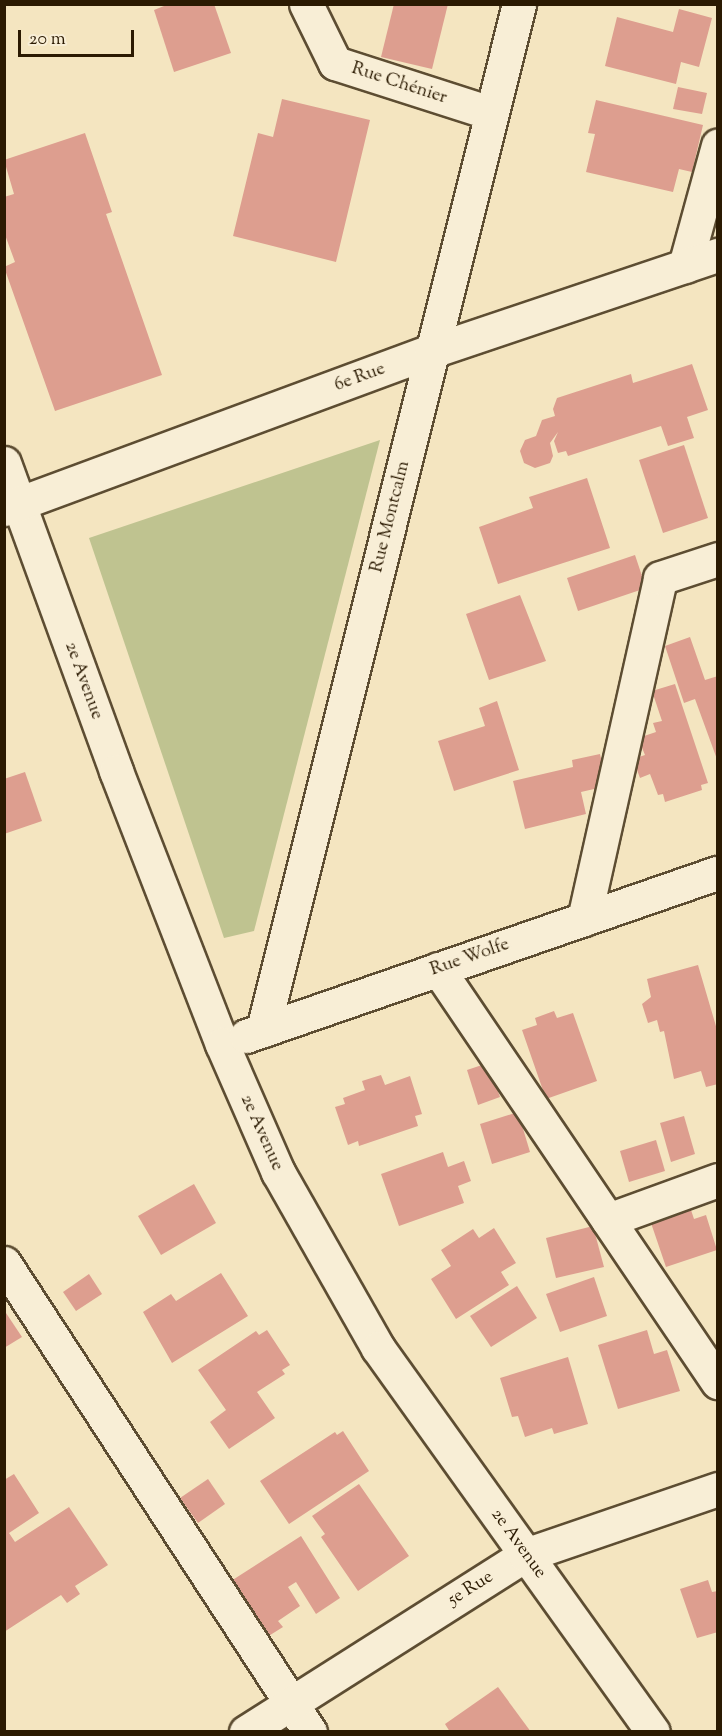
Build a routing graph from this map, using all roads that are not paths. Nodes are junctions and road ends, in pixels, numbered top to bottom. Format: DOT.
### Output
graph roads {
  1 [pos="306,4"];
  2 [pos="519,4"];
  3 [pos="491,113"];
  4 [pos="717,145"];
  5 [pos="717,255"];
  6 [pos="685,266"];
  7 [pos="432,351"];
  8 [pos="4,463"];
  9 [pos="11,507"];
  10 [pos="717,559"];
  11 [pos="717,873"];
  12 [pos="584,919"];
  13 [pos="438,969"];
  14 [pos="263,1030"];
  15 [pos="222,1044"];
  16 [pos="717,1180"];
  17 [pos="608,1220"];
  18 [pos="4,1263"];
  19 [pos="717,1382"];
  20 [pos="717,1490"];
  21 [pos="525,1555"];
  22 [pos="289,1703"];
  23 [pos="246,1731"];
  24 [pos="310,1731"];
  25 [pos="653,1731"];
  1 -- 3 [label="street, Rue Chénier"];
  2 -- 3 [label="street, Rue Montcalm"];
  3 -- 7 [label="street, Rue Montcalm"];
  4 -- 6 [label="street"];
  5 -- 6 [label="street, 6e Rue"];
  6 -- 7 [label="street, 6e Rue"];
  7 -- 9 [label="street, 6e Rue"];
  7 -- 14 [label="street, Rue Montcalm"];
  8 -- 9 [label="street, 2e Avenue"];
  9 -- 15 [label="street, 2e Avenue"];
  10 -- 12 [label="street"];
  11 -- 12 [label="street, Rue Wolfe"];
  12 -- 13 [label="street, Rue Wolfe"];
  13 -- 14 [label="street, Rue Wolfe"];
  13 -- 17 [label="street"];
  14 -- 15 [label="street, Rue Wolfe"];
  15 -- 21 [label="street, 2e Avenue"];
  16 -- 17 [label="street"];
  17 -- 19 [label="street"];
  18 -- 22 [label="street"];
  20 -- 21 [label="street, 5e Rue"];
  21 -- 22 [label="street, 5e Rue"];
  21 -- 25 [label="street, 2e Avenue"];
  22 -- 23 [label="street, 5e Rue"];
  22 -- 24 [label="street"];
}
